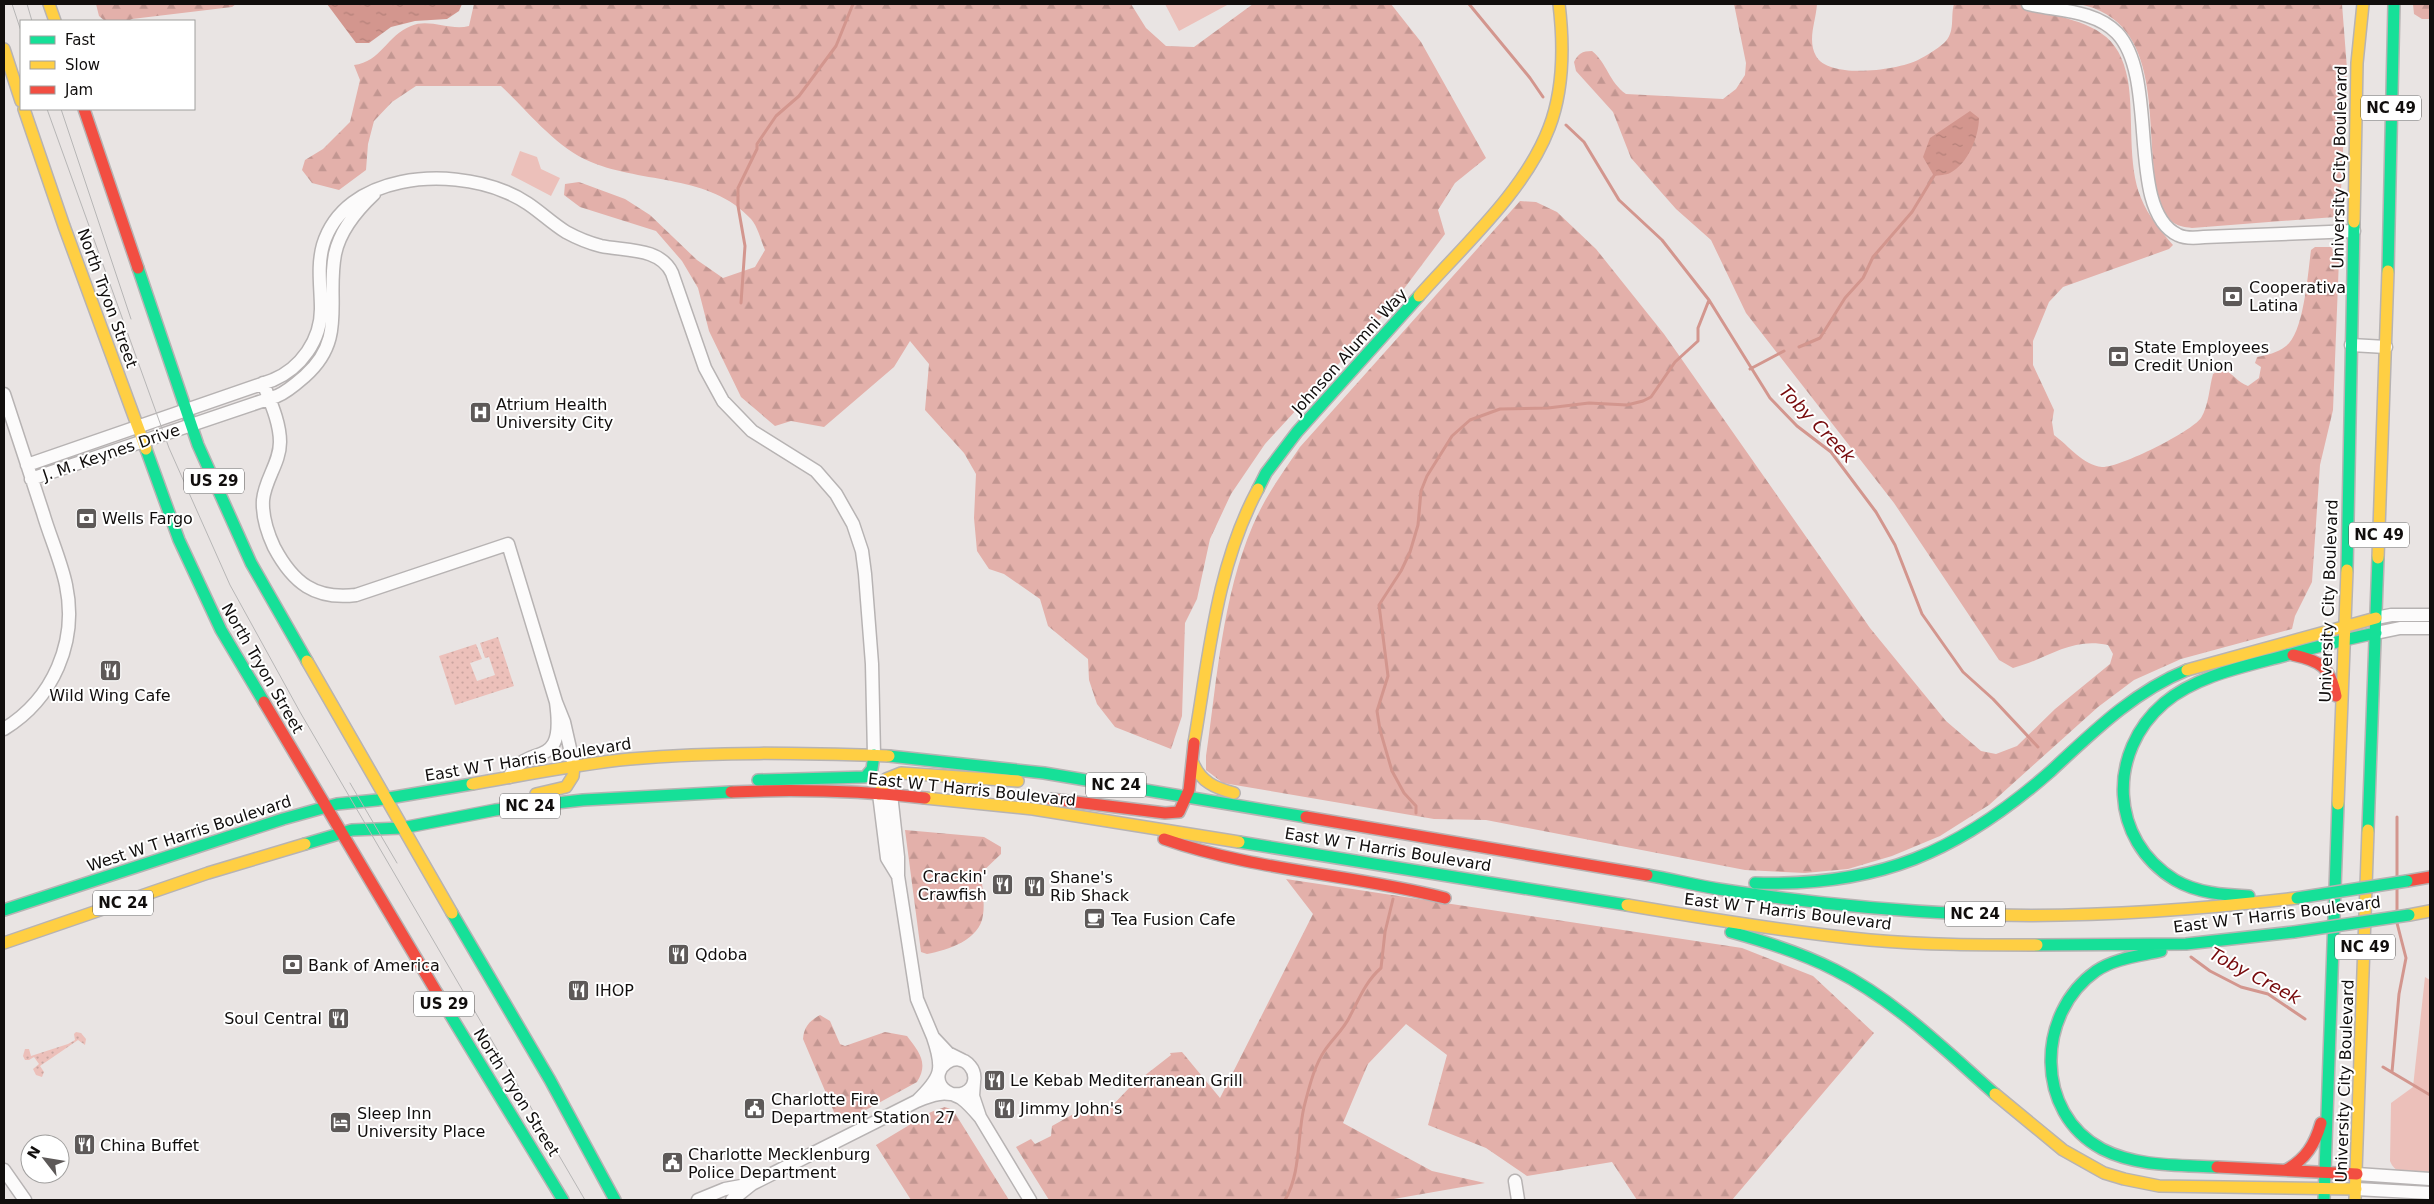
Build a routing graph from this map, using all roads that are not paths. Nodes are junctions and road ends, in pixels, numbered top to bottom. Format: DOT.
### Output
graph roads {
  1 [pos="49,4"];
  2 [pos="1559,4"];
  3 [pos="2028,4"];
  4 [pos="2363,4"];
  5 [pos="2388,4"];
  6 [pos="2394,4"];
  7 [pos="55,20"];
  8 [pos="2393,28"];
  9 [pos="4,49"];
  10 [pos="20,98"];
  11 [pos="24,110"];
  12 [pos="84,110"];
  13 [pos="381,189"];
  14 [pos="2354,231"];
  15 [pos="2350,346"];
  16 [pos="2386,347"];
  17 [pos="263,384"];
  18 [pos="4,394"];
  19 [pos="268,399"];
  20 [pos="185,410"];
  21 [pos="191,425"];
  22 [pos="138,426"];
  23 [pos="143,441"];
  24 [pos="27,465"];
  25 [pos="31,479"];
  26 [pos="2430,615"];
  27 [pos="2376,618"];
  28 [pos="2344,624"];
  29 [pos="2430,628"];
  30 [pos="2376,633"];
  31 [pos="2344,639"];
  32 [pos="2289,655"];
  33 [pos="556,702"];
  34 [pos="2340,728"];
  35 [pos="4,729"];
  36 [pos="1194,743"];
  37 [pos="874,755"];
  38 [pos="1193,763"];
  39 [pos="574,766"];
  40 [pos="509,777"];
  41 [pos="1077,778"];
  42 [pos="973,791"];
  43 [pos="1164,792"];
  44 [pos="688,793"];
  45 [pos="885,794"];
  46 [pos="1187,795"];
  47 [pos="913,797"];
  48 [pos="1034,797"];
  49 [pos="386,798"];
  50 [pos="325,806"];
  51 [pos="496,810"];
  52 [pos="1286,813"];
  53 [pos="1130,825"];
  54 [pos="402,828"];
  55 [pos="341,834"];
  56 [pos="1654,876"];
  57 [pos="2430,877"];
  58 [pos="1445,898"];
  59 [pos="2297,898"];
  60 [pos="4,910"];
  61 [pos="2430,911"];
  62 [pos="1675,912"];
  63 [pos="4,943"];
  64 [pos="2186,944"];
  65 [pos="933,1037"];
  66 [pos="962,1060"];
  67 [pos="939,1073"];
  68 [pos="974,1082"];
  69 [pos="953,1094"];
  70 [pos="917,1101"];
  71 [pos="2327,1103"];
  72 [pos="980,1117"];
  73 [pos="4,1170"];
  74 [pos="2286,1170"];
  75 [pos="2325,1173"];
  76 [pos="2357,1174"];
  77 [pos="2430,1179"];
  78 [pos="1515,1182"];
  79 [pos="752,1184"];
  80 [pos="2269,1187"];
  81 [pos="2325,1187"];
  82 [pos="2430,1193"];
  83 [pos="2355,1195"];
  84 [pos="25,1200"];
  85 [pos="563,1200"];
  86 [pos="615,1200"];
  87 [pos="698,1200"];
  88 [pos="732,1200"];
  89 [pos="1030,1200"];
  90 [pos="1518,1200"];
  91 [pos="2298,1200"];
  92 [pos="2324,1200"];
  1 -- 7 [label="main road"];
  2 -- 36 [label="main road, Johnson Alumni Way"];
  3 -- 14 [label="street"];
  4 -- 14 [label="main road, University City Boulevard / NC 49"];
  5 -- 8 [label="main road"];
  6 -- 8 [label="main road, University City Boulevard / NC 49"];
  8 -- 16 [label="main road, University City Boulevard / NC 49"];
  9 -- 10 [label="main road"];
  11 -- 22 [label="main road, North Tryon Street / US 29"];
  12 -- 20 [label="main road, North Tryon Street / US 29"];
  13 -- 17 [label="street, J. M. Keynes Drive"];
  13 -- 19 [label="street, J. M. Keynes Drive"];
  13 -- 37 [label="street, J. M. Keynes Drive"];
  14 -- 15 [label="main road, University City Boulevard / NC 49"];
  15 -- 16 [label="street"];
  15 -- 28 [label="main road, University City Boulevard / NC 49"];
  16 -- 27 [label="main road, University City Boulevard / NC 49"];
  17 -- 19 [label="street"];
  17 -- 20 [label="street, J. M. Keynes Drive"];
  18 -- 24 [label="street, J. M. Keynes Drive"];
  19 -- 21 [label="street, J. M. Keynes Drive"];
  19 -- 33 [label="street"];
  20 -- 21 [label="main road, North Tryon Street / US 29"];
  20 -- 22 [label="street, J. M. Keynes Drive"];
  21 -- 23 [label="street, J. M. Keynes Drive"];
  21 -- 49 [label="main road, North Tryon Street / US 29"];
  22 -- 23 [label="main road, North Tryon Street / US 29"];
  22 -- 24 [label="street, J. M. Keynes Drive"];
  23 -- 25 [label="street, J. M. Keynes Drive"];
  23 -- 50 [label="main road, North Tryon Street / US 29"];
  24 -- 25 [label="street, J. M. Keynes Drive"];
  25 -- 35 [label="street, J. M. Keynes Drive"];
  26 -- 27 [label="street"];
  27 -- 28 [label="main road"];
  27 -- 30 [label="main road, University City Boulevard / NC 49"];
  28 -- 31 [label="main road, University City Boulevard / NC 49"];
  28 -- 56 [label="main road"];
  29 -- 30 [label="street"];
  30 -- 31 [label="main road"];
  30 -- 76 [label="main road, University City Boulevard / NC 49"];
  31 -- 32 [label="main road"];
  31 -- 34 [label="main road, University City Boulevard / NC 49"];
  32 -- 34 [label="main road"];
  32 -- 59 [label="main road"];
  33 -- 39 [label="street"];
  33 -- 40 [label="street"];
  34 -- 71 [label="main road, University City Boulevard / NC 49"];
  36 -- 38 [label="main road"];
  36 -- 43 [label="main road"];
  37 -- 39 [label="main road, East W T Harris Boulevard / NC 24"];
  37 -- 41 [label="main road, East W T Harris Boulevard / NC 24"];
  37 -- 44 [label="main road"];
  38 -- 46 [label="main road"];
  38 -- 52 [label="main road"];
  39 -- 40 [label="main road, East W T Harris Boulevard / NC 24"];
  39 -- 51 [label="main road"];
  40 -- 49 [label="main road, East W T Harris Boulevard / NC 24"];
  41 -- 43 [label="main road, East W T Harris Boulevard / NC 24"];
  41 -- 45 [label="main road"];
  42 -- 47 [label="main road"];
  43 -- 46 [label="main road, East W T Harris Boulevard / NC 24"];
  44 -- 45 [label="main road, East W T Harris Boulevard / NC 24"];
  44 -- 51 [label="main road, East W T Harris Boulevard / NC 24"];
  45 -- 47 [label="main road, East W T Harris Boulevard / NC 24"];
  45 -- 65 [label="street"];
  46 -- 48 [label="main road"];
  46 -- 52 [label="main road, East W T Harris Boulevard / NC 24"];
  47 -- 53 [label="main road, East W T Harris Boulevard / NC 24"];
  49 -- 50 [label="main road, West W T Harris Boulevard / NC 24"];
  49 -- 54 [label="main road, North Tryon Street / US 29"];
  50 -- 55 [label="main road, North Tryon Street / US 29"];
  50 -- 60 [label="main road, West W T Harris Boulevard / NC 24"];
  51 -- 54 [label="main road, East W T Harris Boulevard / NC 24"];
  52 -- 56 [label="main road, East W T Harris Boulevard / NC 24"];
  53 -- 58 [label="main road"];
  53 -- 62 [label="main road, East W T Harris Boulevard / NC 24"];
  54 -- 55 [label="main road, East W T Harris Boulevard / NC 24"];
  54 -- 86 [label="main road, North Tryon Street / US 29"];
  55 -- 63 [label="main road, NC 24"];
  55 -- 85 [label="main road, North Tryon Street / US 29"];
  56 -- 59 [label="main road, East W T Harris Boulevard / NC 24"];
  57 -- 59 [label="main road, East W T Harris Boulevard / NC 24, bridge"];
  61 -- 64 [label="main road, East W T Harris Boulevard / NC 24, bridge"];
  62 -- 64 [label="main road, East W T Harris Boulevard / NC 24"];
  62 -- 80 [label="main road"];
  64 -- 74 [label="main road"];
  65 -- 66 [label="street"];
  65 -- 67 [label="street"];
  66 -- 67 [label="street"];
  66 -- 68 [label="street"];
  67 -- 69 [label="street"];
  67 -- 70 [label="street"];
  68 -- 69 [label="street"];
  68 -- 72 [label="street"];
  69 -- 70 [label="street"];
  69 -- 72 [label="street"];
  70 -- 79 [label="street"];
  71 -- 74 [label="main road"];
  71 -- 75 [label="main road, University City Boulevard / NC 49"];
  72 -- 89 [label="street"];
  73 -- 84 [label="street"];
  74 -- 75 [label="main road"];
  75 -- 76 [label="main road"];
  75 -- 81 [label="main road, University City Boulevard / NC 49"];
  76 -- 77 [label="street"];
  76 -- 83 [label="main road, University City Boulevard / NC 49"];
  78 -- 90 [label="street"];
  79 -- 87 [label="street"];
  79 -- 88 [label="street"];
  80 -- 81 [label="main road"];
  80 -- 91 [label="main road"];
  81 -- 83 [label="main road"];
  81 -- 92 [label="main road, University City Boulevard / NC 49"];
  82 -- 83 [label="street"];
}
